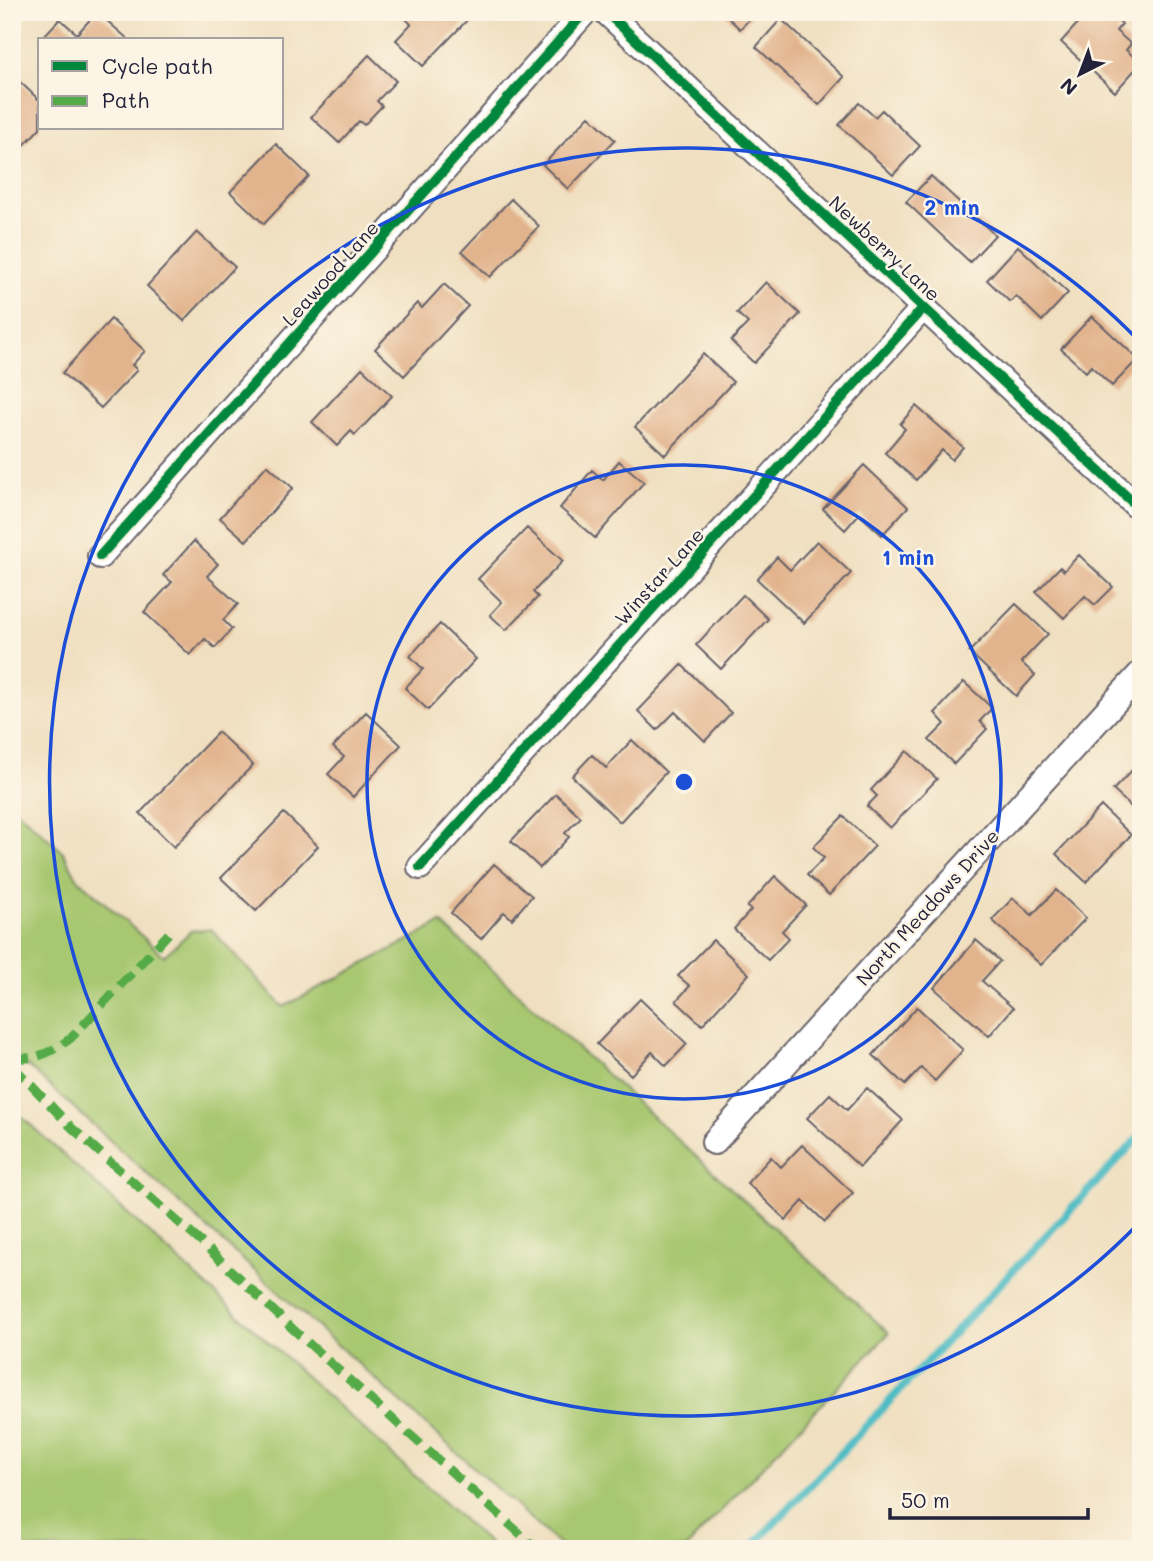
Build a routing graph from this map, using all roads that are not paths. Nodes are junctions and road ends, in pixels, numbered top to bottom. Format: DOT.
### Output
graph roads {
  1 [pos="585,12"];
  2 [pos="606,12"];
  3 [pos="923,308"];
  4 [pos="1141,510"];
  5 [pos="100,556"];
  6 [pos="1141,673"];
  7 [pos="420,867"];
  8 [pos="713,1142"];
  1 -- 5 [label="street, Leawood Lane"];
  2 -- 3 [label="street, Newberry Lane"];
  3 -- 4 [label="street, Newberry Lane"];
  3 -- 7 [label="street, Winstar Lane"];
  6 -- 8 [label="street, North Meadows Drive"];
}
